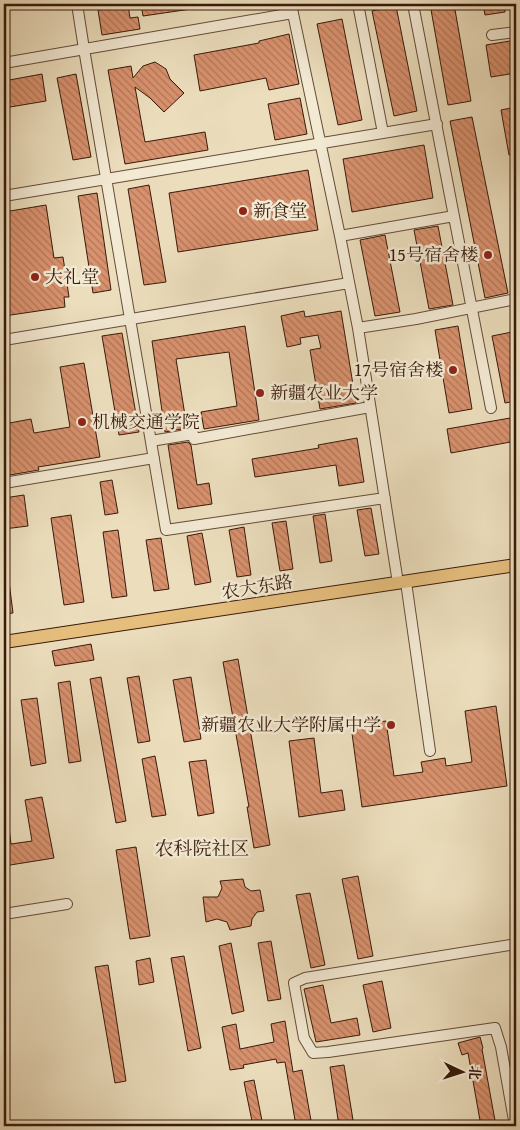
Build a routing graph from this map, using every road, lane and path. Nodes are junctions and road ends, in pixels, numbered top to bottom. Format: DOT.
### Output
graph roads {
  1 [pos="77,4"];
  2 [pos="358,4"];
  3 [pos="413,4"];
  4 [pos="292,8"];
  5 [pos="516,32"];
  6 [pos="492,36"];
  7 [pos="84,49"];
  8 [pos="4,63"];
  9 [pos="436,124"];
  10 [pos="383,133"];
  11 [pos="321,144"];
  12 [pos="106,179"];
  13 [pos="4,196"];
  14 [pos="454,216"];
  15 [pos="340,236"];
  16 [pos="349,283"];
  17 [pos="516,299"];
  18 [pos="472,308"];
  19 [pos="130,319"];
  20 [pos="358,328"];
  21 [pos="4,340"];
  22 [pos="370,407"];
  23 [pos="491,408"];
  24 [pos="151,441"];
  25 [pos="154,458"];
  26 [pos="4,483"];
  27 [pos="385,498"];
  28 [pos="516,565"];
  29 [pos="402,582"];
  30 [pos="4,642"];
  31 [pos="430,751"];
  32 [pos="67,904"];
  33 [pos="4,914"];
  34 [pos="516,944"];
  35 [pos="515,1126"];
  1 -- 7 [label="street"];
  2 -- 10 [label="street"];
  3 -- 9 [label="street"];
  4 -- 7 [label="street"];
  4 -- 11 [label="street"];
  5 -- 6 [label="street"];
  7 -- 8 [label="street"];
  7 -- 12 [label="street"];
  9 -- 10 [label="street"];
  9 -- 14 [label="street"];
  10 -- 11 [label="street"];
  11 -- 12 [label="street"];
  11 -- 15 [label="street"];
  12 -- 13 [label="street"];
  12 -- 19 [label="street"];
  14 -- 15 [label="street"];
  14 -- 18 [label="street"];
  15 -- 16 [label="street"];
  16 -- 19 [label="street"];
  16 -- 20 [label="street"];
  17 -- 18 [label="street"];
  18 -- 20 [label="street"];
  18 -- 23 [label="street"];
  19 -- 21 [label="street"];
  19 -- 24 [label="street"];
  20 -- 22 [label="street"];
  22 -- 24 [label="street"];
  22 -- 27 [label="street"];
  24 -- 25 [label="street"];
  25 -- 26 [label="street"];
  25 -- 27 [label="street"];
  27 -- 29 [label="street"];
  28 -- 29 [label="main road, 农大东路"];
  29 -- 30 [label="main road, 农大东路"];
  29 -- 31 [label="street"];
  32 -- 33 [label="street"];
  34 -- 35 [label="street"];
}
